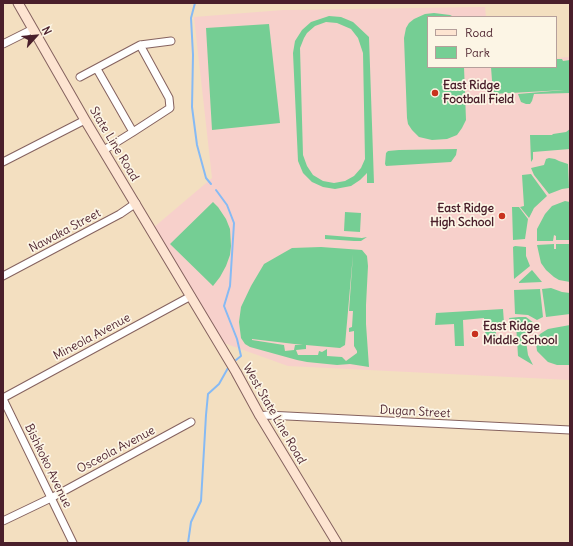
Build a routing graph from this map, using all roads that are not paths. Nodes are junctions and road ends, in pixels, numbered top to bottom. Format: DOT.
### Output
graph roads {
  1 [pos="18,3"];
  2 [pos="33,29"];
  3 [pos="171,41"];
  4 [pos="3,44"];
  5 [pos="140,45"];
  6 [pos="97,69"];
  7 [pos="80,77"];
  8 [pos="85,120"];
  9 [pos="133,132"];
  10 [pos="104,150"];
  11 [pos="3,162"];
  12 [pos="136,204"];
  13 [pos="3,276"];
  14 [pos="191,296"];
  15 [pos="3,398"];
  16 [pos="260,416"];
  17 [pos="191,422"];
  18 [pos="570,430"];
  19 [pos="51,498"];
  20 [pos="3,521"];
  21 [pos="73,543"];
  22 [pos="336,543"];
  1 -- 2 [label="street, State Line Road"];
  2 -- 4 [label="street"];
  2 -- 8 [label="street, State Line Road"];
  3 -- 5 [label="street"];
  5 -- 6 [label="street"];
  5 -- 9 [label="street"];
  6 -- 7 [label="street"];
  6 -- 9 [label="street"];
  8 -- 10 [label="street, State Line Road"];
  8 -- 11 [label="street"];
  9 -- 10 [label="street"];
  10 -- 12 [label="street, State Line Road"];
  12 -- 13 [label="street, Nawaka Street"];
  12 -- 14 [label="street, State Line Road"];
  14 -- 15 [label="street, Mineola Avenue"];
  14 -- 16 [label="street, West State Line Road"];
  15 -- 19 [label="street, Bishkoko Avenue"];
  16 -- 18 [label="street, Dugan Street"];
  16 -- 22 [label="street, West State Line Road"];
  17 -- 19 [label="street, Osceola Avenue"];
  19 -- 20 [label="street, Osceola Avenue"];
  19 -- 21 [label="street, Bishkoko Avenue"];
}
